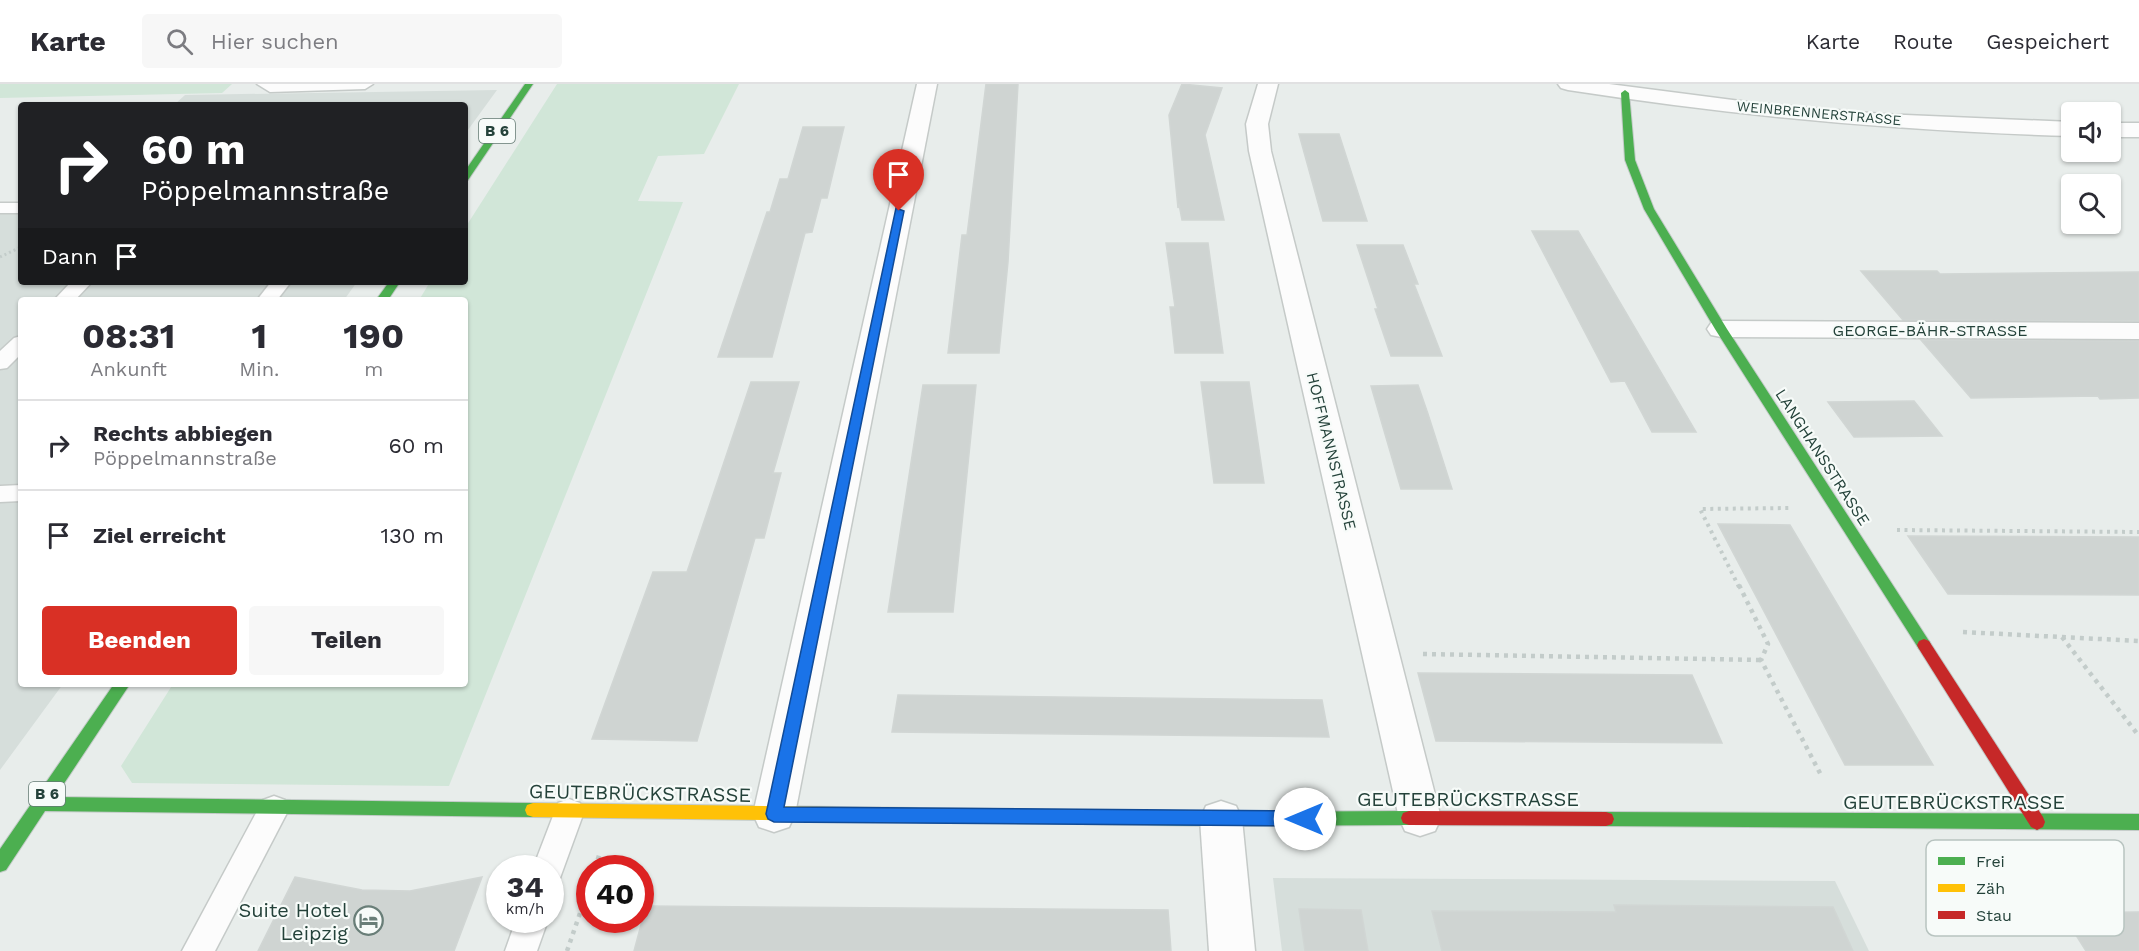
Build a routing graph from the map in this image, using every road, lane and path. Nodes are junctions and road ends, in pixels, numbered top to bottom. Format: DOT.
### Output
graph roads {
  1 [pos="265,84"];
  2 [pos="365,84"];
  3 [pos="529,84"];
  4 [pos="927,84"];
  5 [pos="1268,84"];
  6 [pos="1568,84"];
  7 [pos="1625,93"];
  8 [pos="2061,128"];
  9 [pos="2121,130"];
  10 [pos="2139,130"];
  11 [pos="468,174"];
  12 [pos="0,208"];
  13 [pos="18,208"];
  14 [pos="18,248"];
  15 [pos="0,257"];
  16 [pos="79,285"];
  17 [pos="279,285"];
  18 [pos="67,297"];
  19 [pos="269,297"];
  20 [pos="1721,329"];
  21 [pos="2139,331"];
  22 [pos="18,345"];
  23 [pos="0,363"];
  24 [pos="18,493"];
  25 [pos="0,494"];
  26 [pos="1835,508"];
  27 [pos="1850,530"];
  28 [pos="2139,532"];
  29 [pos="1914,630"];
  30 [pos="2062,636"];
  31 [pos="2139,641"];
  32 [pos="1381,653"];
  33 [pos="1761,660"];
  34 [pos="120,687"];
  35 [pos="2139,736"];
  36 [pos="40,804"];
  37 [pos="274,809"];
  38 [pos="569,812"];
  39 [pos="774,814"];
  40 [pos="1420,818"];
  41 [pos="1221,819"];
  42 [pos="1844,821"];
  43 [pos="2037,822"];
  44 [pos="2139,822"];
  45 [pos="554,855"];
  46 [pos="0,864"];
  47 [pos="576,925"];
  48 [pos="527,933"];
  49 [pos="198,951"];
  50 [pos="521,951"];
  51 [pos="567,951"];
  52 [pos="1232,951"];
  1 -- 2 [label="lane"];
  3 -- 11 [label="street, B 6"];
  4 -- 39 [label="street"];
  5 -- 32 [label="street, HOFFMANNSTRASSE"];
  6 -- 7 [label="street, WEINBRENNERSTRASSE"];
  7 -- 8 [label="street, WEINBRENNERSTRASSE"];
  7 -- 20 [label="street, LANGHANSSTRASSE"];
  9 -- 10 [label="street"];
  12 -- 13 [label="lane"];
  14 -- 15 [label="path"];
  16 -- 18 [label="lane"];
  17 -- 19 [label="lane"];
  20 -- 21 [label="street, GEORGE-BÄHR-STRASSE"];
  20 -- 26 [label="street, LANGHANSSTRASSE"];
  22 -- 23 [label="lane"];
  24 -- 25 [label="lane"];
  26 -- 27 [label="street, LANGHANSSTRASSE"];
  26 -- 33 [label="path"];
  27 -- 28 [label="path"];
  27 -- 29 [label="street, LANGHANSSTRASSE"];
  29 -- 30 [label="path"];
  29 -- 43 [label="street, LANGHANSSTRASSE"];
  30 -- 31 [label="path"];
  30 -- 35 [label="path"];
  32 -- 33 [label="path"];
  32 -- 40 [label="street, HOFFMANNSTRASSE"];
  33 -- 42 [label="path"];
  34 -- 36 [label="street, B 6"];
  36 -- 37 [label="street, GEUTEBRÜCKSTRASSE"];
  36 -- 46 [label="street, B 6"];
  37 -- 38 [label="street, GEUTEBRÜCKSTRASSE"];
  37 -- 49 [label="lane"];
  38 -- 39 [label="street, GEUTEBRÜCKSTRASSE"];
  38 -- 45 [label="lane"];
  39 -- 41 [label="street, GEUTEBRÜCKSTRASSE"];
  40 -- 41 [label="street, GEUTEBRÜCKSTRASSE"];
  40 -- 42 [label="street, GEUTEBRÜCKSTRASSE"];
  41 -- 52 [label="street"];
  42 -- 43 [label="street, GEUTEBRÜCKSTRASSE"];
  43 -- 44 [label="street, GEUTEBRÜCKSTRASSE"];
  47 -- 51 [label="path"];
  48 -- 50 [label="lane"];
}
